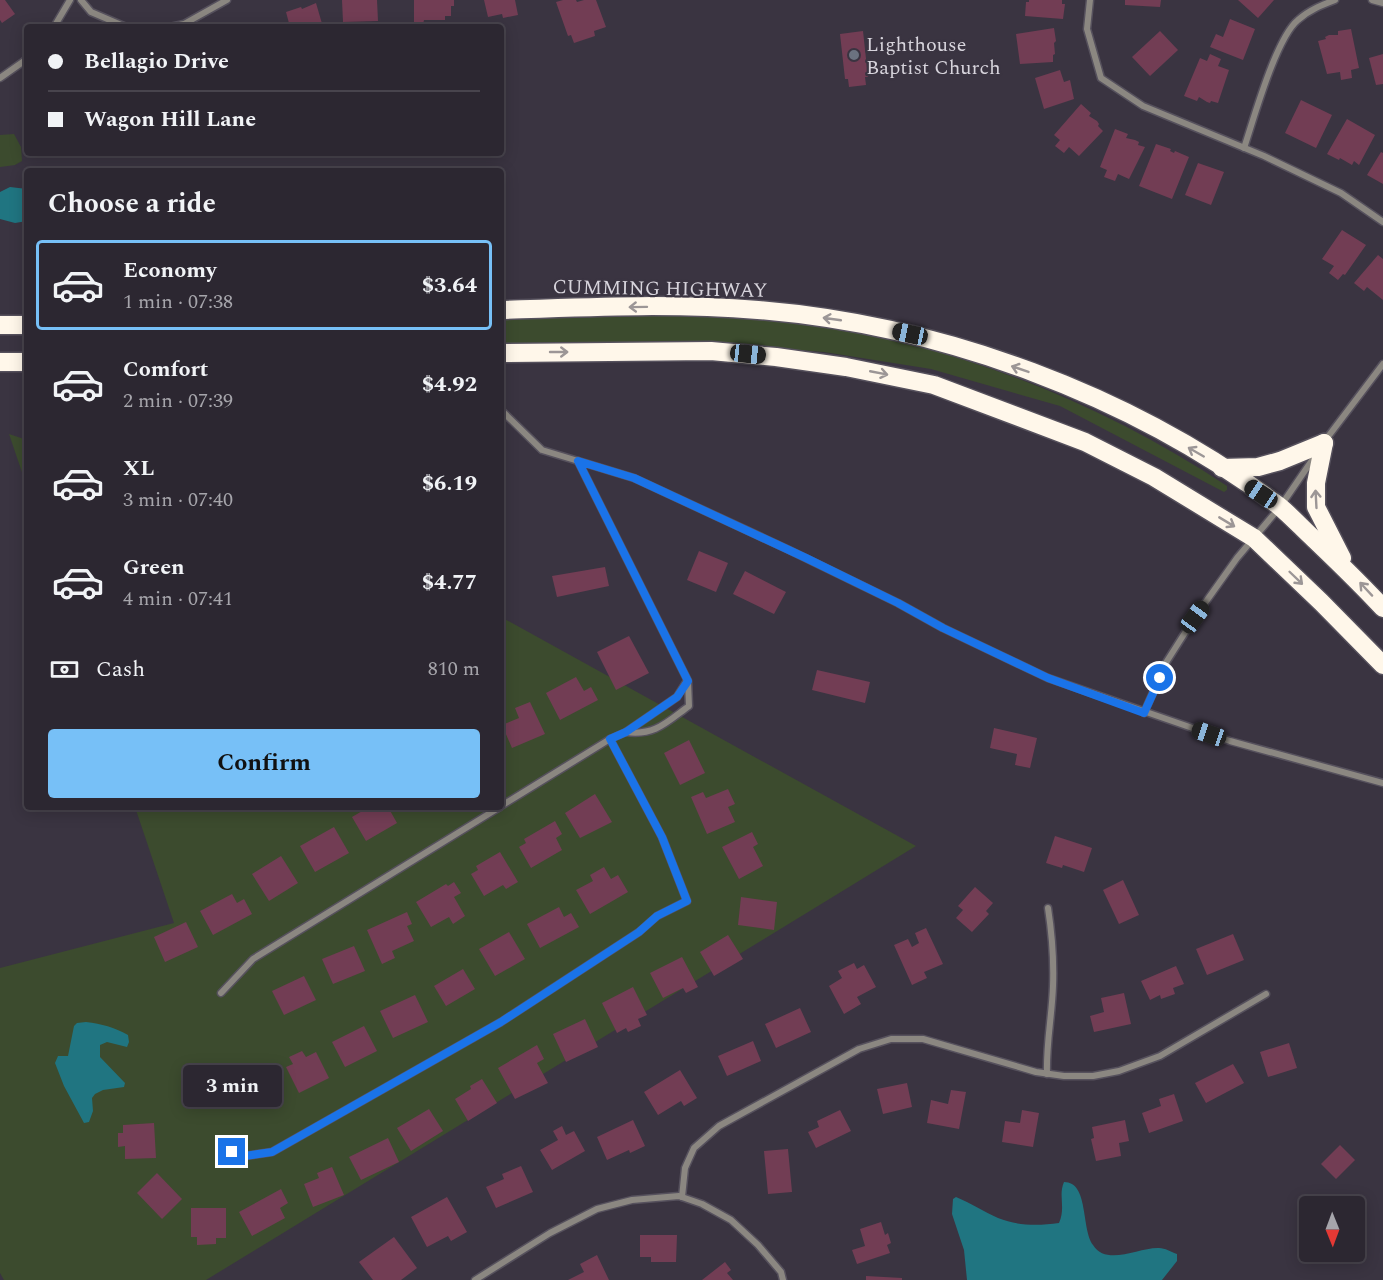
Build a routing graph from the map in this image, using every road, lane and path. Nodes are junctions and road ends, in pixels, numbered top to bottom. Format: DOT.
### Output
graph roads {
  1 [pos="70,0"];
  2 [pos="81,0"];
  3 [pos="227,0"];
  4 [pos="1090,0"];
  5 [pos="1335,0"];
  6 [pos="1372,0"];
  7 [pos="1383,3"];
  8 [pos="56,24"];
  9 [pos="119,24"];
  10 [pos="184,24"];
  11 [pos="24,61"];
  12 [pos="0,78"];
  13 [pos="1244,148"];
  14 [pos="1383,222"];
  15 [pos="504,310"];
  16 [pos="0,325"];
  17 [pos="24,325"];
  18 [pos="504,353"];
  19 [pos="0,362"];
  20 [pos="24,362"];
  21 [pos="1383,364"];
  22 [pos="504,413"];
  23 [pos="1323,443"];
  24 [pos="578,461"];
  25 [pos="1222,468"];
  26 [pos="1280,507"];
  27 [pos="1254,538"];
  28 [pos="1348,570"];
  29 [pos="1383,608"];
  30 [pos="1383,665"];
  31 [pos="688,681"];
  32 [pos="1144,713"];
  33 [pos="651,714"];
  34 [pos="658,728"];
  35 [pos="626,732"];
  36 [pos="610,739"];
  37 [pos="1383,783"];
  38 [pos="504,805"];
  39 [pos="495,810"];
  40 [pos="1048,908"];
  41 [pos="221,993"];
  42 [pos="1266,994"];
  43 [pos="1047,1074"];
  44 [pos="220,1149"];
  45 [pos="682,1197"];
  46 [pos="475,1280"];
  47 [pos="783,1280"];
  1 -- 8 [label="street"];
  2 -- 9 [label="street"];
  3 -- 10 [label="street"];
  4 -- 13 [label="street"];
  5 -- 13 [label="street"];
  6 -- 7 [label="street"];
  11 -- 12 [label="street"];
  13 -- 14 [label="street"];
  25 -- 15 [label="highway, CUMMING HIGHWAY, one-way"];
  16 -- 17 [label="highway"];
  18 -- 27 [label="highway, one-way"];
  19 -- 20 [label="highway"];
  21 -- 23 [label="street"];
  22 -- 24 [label="street"];
  23 -- 25 [label="highway"];
  23 -- 26 [label="street"];
  28 -- 23 [label="highway, one-way"];
  24 -- 31 [label="street"];
  24 -- 32 [label="street"];
  25 -- 26 [label="highway, CUMMING HIGHWAY"];
  26 -- 27 [label="street"];
  26 -- 28 [label="highway, CUMMING HIGHWAY"];
  27 -- 30 [label="highway, one-way"];
  27 -- 32 [label="street"];
  29 -- 28 [label="highway, CUMMING HIGHWAY, one-way"];
  31 -- 33 [label="street"];
  31 -- 34 [label="street"];
  32 -- 37 [label="street"];
  33 -- 34 [label="street"];
  33 -- 35 [label="street"];
  34 -- 35 [label="street"];
  35 -- 36 [label="street"];
  36 -- 38 [label="street"];
  36 -- 44 [label="street"];
  39 -- 41 [label="street"];
  40 -- 43 [label="street"];
  42 -- 43 [label="street"];
  43 -- 45 [label="street"];
  45 -- 46 [label="street"];
  45 -- 47 [label="street"];
}
